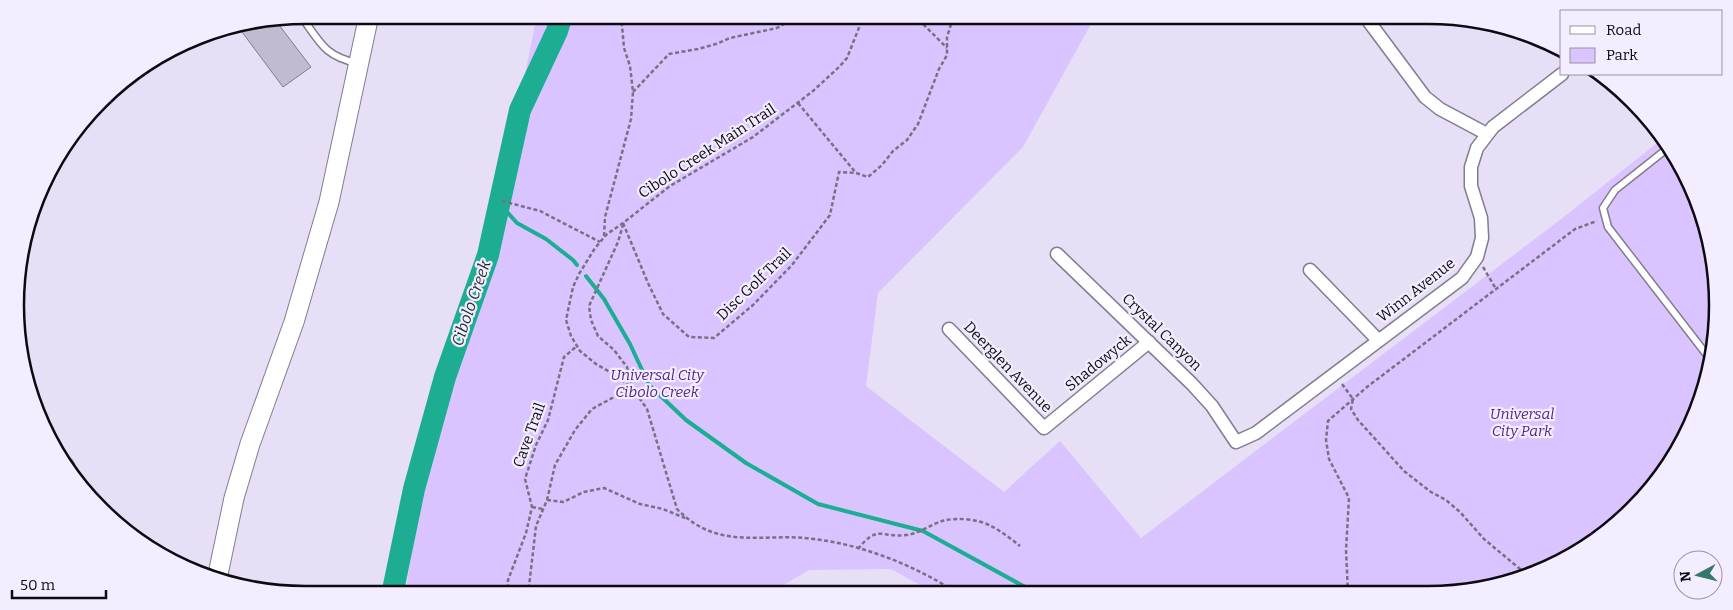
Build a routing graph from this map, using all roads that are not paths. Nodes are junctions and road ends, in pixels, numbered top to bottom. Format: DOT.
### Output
graph roads {
  1 [pos="307,24"];
  2 [pos="367,24"];
  3 [pos="1371,24"];
  4 [pos="359,63"];
  5 [pos="1561,75"];
  6 [pos="1487,134"];
  7 [pos="1664,151"];
  8 [pos="1057,254"];
  9 [pos="1310,270"];
  10 [pos="949,329"];
  11 [pos="1378,340"];
  12 [pos="1149,342"];
  13 [pos="1705,353"];
  14 [pos="1044,428"];
  15 [pos="1236,442"];
  16 [pos="218,572"];
  1 -- 4 [label="lane"];
  2 -- 4 [label="main road"];
  3 -- 6 [label="street"];
  4 -- 16 [label="main road"];
  5 -- 6 [label="street, Winn Avenue"];
  6 -- 11 [label="street, Winn Avenue"];
  7 -- 13 [label="lane"];
  8 -- 12 [label="street, Crystal Canyon"];
  9 -- 11 [label="street"];
  10 -- 14 [label="street, Deerglen Avenue"];
  11 -- 15 [label="street, Winn Avenue"];
  12 -- 14 [label="street, Shadowyck"];
  12 -- 15 [label="street, Crystal Canyon"];
}
